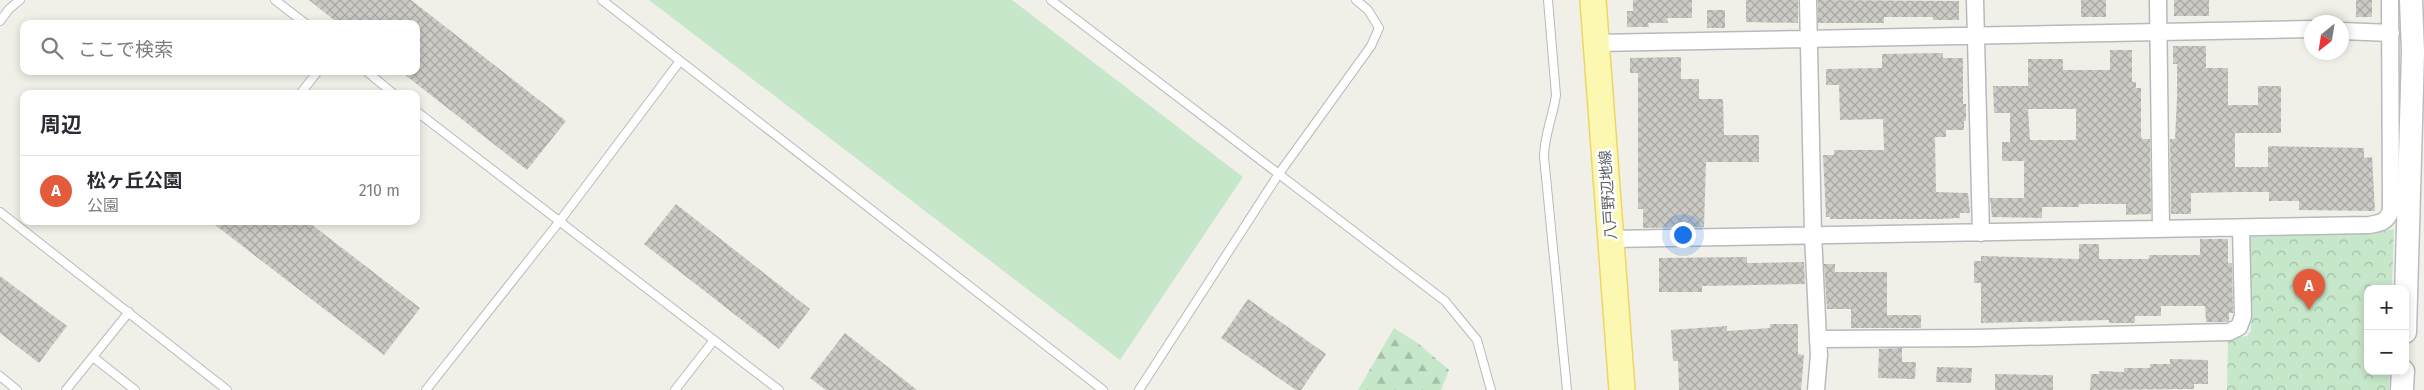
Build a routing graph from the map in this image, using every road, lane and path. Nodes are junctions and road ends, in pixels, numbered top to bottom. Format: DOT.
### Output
graph roads {
  1 [pos="20,0"];
  2 [pos="275,0"];
  3 [pos="602,0"];
  4 [pos="1050,0"];
  5 [pos="1356,0"];
  6 [pos="1548,0"];
  7 [pos="1593,0"];
  8 [pos="1808,0"];
  9 [pos="1975,0"];
  10 [pos="2158,0"];
  11 [pos="2390,0"];
  12 [pos="2411,0"];
  13 [pos="301,20"];
  14 [pos="0,21"];
  15 [pos="2304,29"];
  16 [pos="2158,31"];
  17 [pos="2349,31"];
  18 [pos="2392,33"];
  19 [pos="1976,36"];
  20 [pos="1809,40"];
  21 [pos="1597,44"];
  22 [pos="680,61"];
  23 [pos="315,75"];
  24 [pos="371,75"];
  25 [pos="303,90"];
  26 [pos="389,90"];
  27 [pos="420,118"];
  28 [pos="1278,175"];
  29 [pos="0,212"];
  30 [pos="559,222"];
  31 [pos="2162,228"];
  32 [pos="2240,228"];
  33 [pos="1981,233"];
  34 [pos="1813,234"];
  35 [pos="1612,239"];
  36 [pos="129,312"];
  37 [pos="2405,330"];
  38 [pos="1818,338"];
  39 [pos="714,340"];
  40 [pos="93,357"];
  41 [pos="2403,375"];
  42 [pos="0,376"];
  43 [pos="17,390"];
  44 [pos="66,390"];
  45 [pos="135,390"];
  46 [pos="227,390"];
  47 [pos="426,390"];
  48 [pos="675,390"];
  49 [pos="779,390"];
  50 [pos="1103,390"];
  51 [pos="1139,390"];
  52 [pos="1491,390"];
  53 [pos="1567,390"];
  54 [pos="1622,390"];
  55 [pos="1816,390"];
  56 [pos="2402,390"];
  1 -- 14 [label="lane"];
  2 -- 13 [label="lane"];
  3 -- 22 [label="lane"];
  4 -- 28 [label="lane"];
  5 -- 28 [label="lane"];
  6 -- 53 [label="lane"];
  7 -- 21 [label="main road, 八戸野辺地線"];
  8 -- 20 [label="street"];
  9 -- 19 [label="street"];
  10 -- 16 [label="street"];
  11 -- 18 [label="street"];
  12 -- 37 [label="street"];
  15 -- 16 [label="street"];
  16 -- 19 [label="street"];
  16 -- 31 [label="street"];
  17 -- 18 [label="street"];
  18 -- 32 [label="street"];
  19 -- 20 [label="street"];
  19 -- 33 [label="street"];
  20 -- 21 [label="street"];
  20 -- 34 [label="street"];
  21 -- 35 [label="main road, 八戸野辺地線"];
  22 -- 30 [label="lane"];
  22 -- 50 [label="lane"];
  23 -- 25 [label="lane"];
  24 -- 26 [label="lane"];
  27 -- 30 [label="lane"];
  28 -- 51 [label="lane"];
  28 -- 52 [label="lane"];
  29 -- 36 [label="lane"];
  30 -- 39 [label="lane"];
  30 -- 47 [label="lane"];
  31 -- 32 [label="street"];
  31 -- 33 [label="street"];
  32 -- 38 [label="street"];
  33 -- 34 [label="street"];
  34 -- 35 [label="street"];
  34 -- 38 [label="street"];
  35 -- 54 [label="main road, 八戸野辺地線"];
  36 -- 40 [label="lane"];
  36 -- 46 [label="lane"];
  38 -- 55 [label="street"];
  39 -- 48 [label="lane"];
  39 -- 49 [label="lane"];
  40 -- 44 [label="lane"];
  40 -- 45 [label="lane"];
  41 -- 56 [label="street"];
  42 -- 43 [label="lane"];
}
